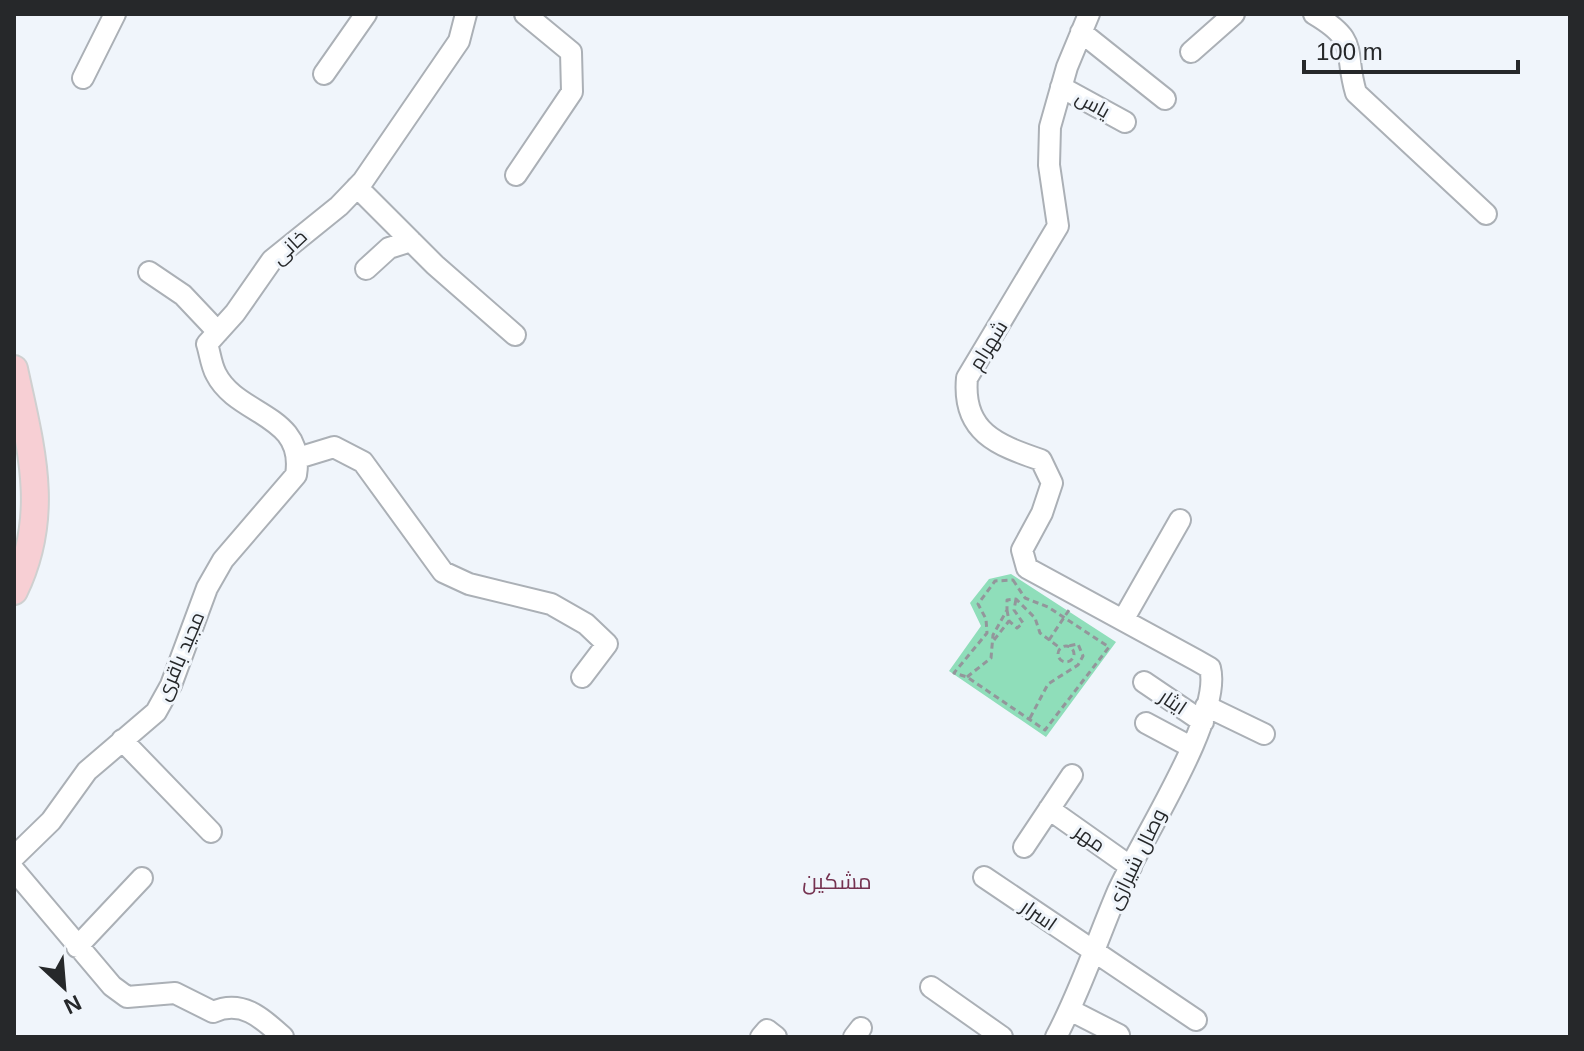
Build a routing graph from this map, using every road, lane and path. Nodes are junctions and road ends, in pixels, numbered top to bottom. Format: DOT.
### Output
graph roads {
  1 [pos="115,14"];
  2 [pos="366,14"];
  3 [pos="466,14"];
  4 [pos="525,14"];
  5 [pos="1234,14"];
  6 [pos="1314,14"];
  7 [pos="1085,23"];
  8 [pos="1191,52"];
  9 [pos="324,74"];
  10 [pos="83,78"];
  11 [pos="1061,87"];
  12 [pos="1165,99"];
  13 [pos="1125,122"];
  14 [pos="516,175"];
  15 [pos="357,187"];
  16 [pos="1486,214"];
  17 [pos="411,241"];
  18 [pos="366,269"];
  19 [pos="149,272"];
  20 [pos="218,332"];
  21 [pos="515,335"];
  22 [pos="14,369"];
  23 [pos="297,467"];
  24 [pos="1180,520"];
  25 [pos="14,591"];
  26 [pos="1077,595"];
  27 [pos="1016,599"];
  28 [pos="1007,610"];
  29 [pos="1064,618"];
  30 [pos="1123,620"];
  31 [pos="1009,621"];
  32 [pos="1049,640"];
  33 [pos="993,641"];
  34 [pos="1068,646"];
  35 [pos="1060,648"];
  36 [pos="582,677"];
  37 [pos="967,677"];
  38 [pos="1213,680"];
  39 [pos="1144,682"];
  40 [pos="1204,714"];
  41 [pos="1029,719"];
  42 [pos="1146,723"];
  43 [pos="1264,734"];
  44 [pos="122,740"];
  45 [pos="1191,747"];
  46 [pos="1072,775"];
  47 [pos="1049,809"];
  48 [pos="211,832"];
  49 [pos="1024,847"];
  50 [pos="14,857"];
  51 [pos="1131,867"];
  52 [pos="14,870"];
  53 [pos="984,877"];
  54 [pos="142,878"];
  55 [pos="77,947"];
  56 [pos="1094,954"];
  57 [pos="931,987"];
  58 [pos="1070,1010"];
  59 [pos="1196,1020"];
  60 [pos="994,1035"];
  61 [pos="1119,1035"];
  62 [pos="283,1037"];
  63 [pos="1056,1037"];
  1 -- 10 [label="street"];
  2 -- 9 [label="street"];
  3 -- 15 [label="street, خانی"];
  4 -- 14 [label="street"];
  5 -- 8 [label="street"];
  6 -- 16 [label="street"];
  7 -- 11 [label="street, شهرام"];
  7 -- 12 [label="street"];
  11 -- 13 [label="street, یاس"];
  11 -- 26 [label="street, شهرام"];
  15 -- 17 [label="street"];
  15 -- 20 [label="street, خانی"];
  17 -- 18 [label="street"];
  17 -- 21 [label="street"];
  19 -- 20 [label="street"];
  20 -- 23 [label="street, خانی"];
  22 -- 25 [label="main road"];
  23 -- 36 [label="street"];
  23 -- 44 [label="street, مجید باقری"];
  24 -- 30 [label="street"];
  26 -- 29 [label="path"];
  26 -- 30 [label="street, شهرام"];
  27 -- 28 [label="path"];
  27 -- 31 [label="path"];
  27 -- 32 [label="path"];
  28 -- 31 [label="path"];
  28 -- 33 [label="path"];
  29 -- 32 [label="path"];
  29 -- 37 [label="path"];
  29 -- 41 [label="path"];
  30 -- 38 [label="street, شهرام"];
  31 -- 33 [label="path"];
  32 -- 35 [label="path"];
  33 -- 37 [label="path"];
  34 -- 35 [label="path"];
  34 -- 35 [label="path"];
  34 -- 41 [label="path"];
  37 -- 41 [label="path"];
  38 -- 40 [label="street, وصال شیرازی"];
  39 -- 40 [label="street, ایثار"];
  40 -- 43 [label="street, ایثار"];
  40 -- 45 [label="street, وصال شیرازی"];
  42 -- 45 [label="street"];
  44 -- 48 [label="street"];
  44 -- 50 [label="street, مجید باقری"];
  45 -- 51 [label="street, وصال شیرازی"];
  46 -- 47 [label="street"];
  47 -- 49 [label="street"];
  47 -- 51 [label="street, مهر"];
  51 -- 56 [label="street, وصال شیرازی"];
  52 -- 55 [label="street"];
  53 -- 56 [label="street, اسرار"];
  54 -- 55 [label="street"];
  55 -- 62 [label="street"];
  56 -- 58 [label="street, وصال شیرازی"];
  56 -- 59 [label="street, اسرار"];
  57 -- 60 [label="street"];
  58 -- 61 [label="street"];
  58 -- 63 [label="street, وصال شیرازی"];
}
